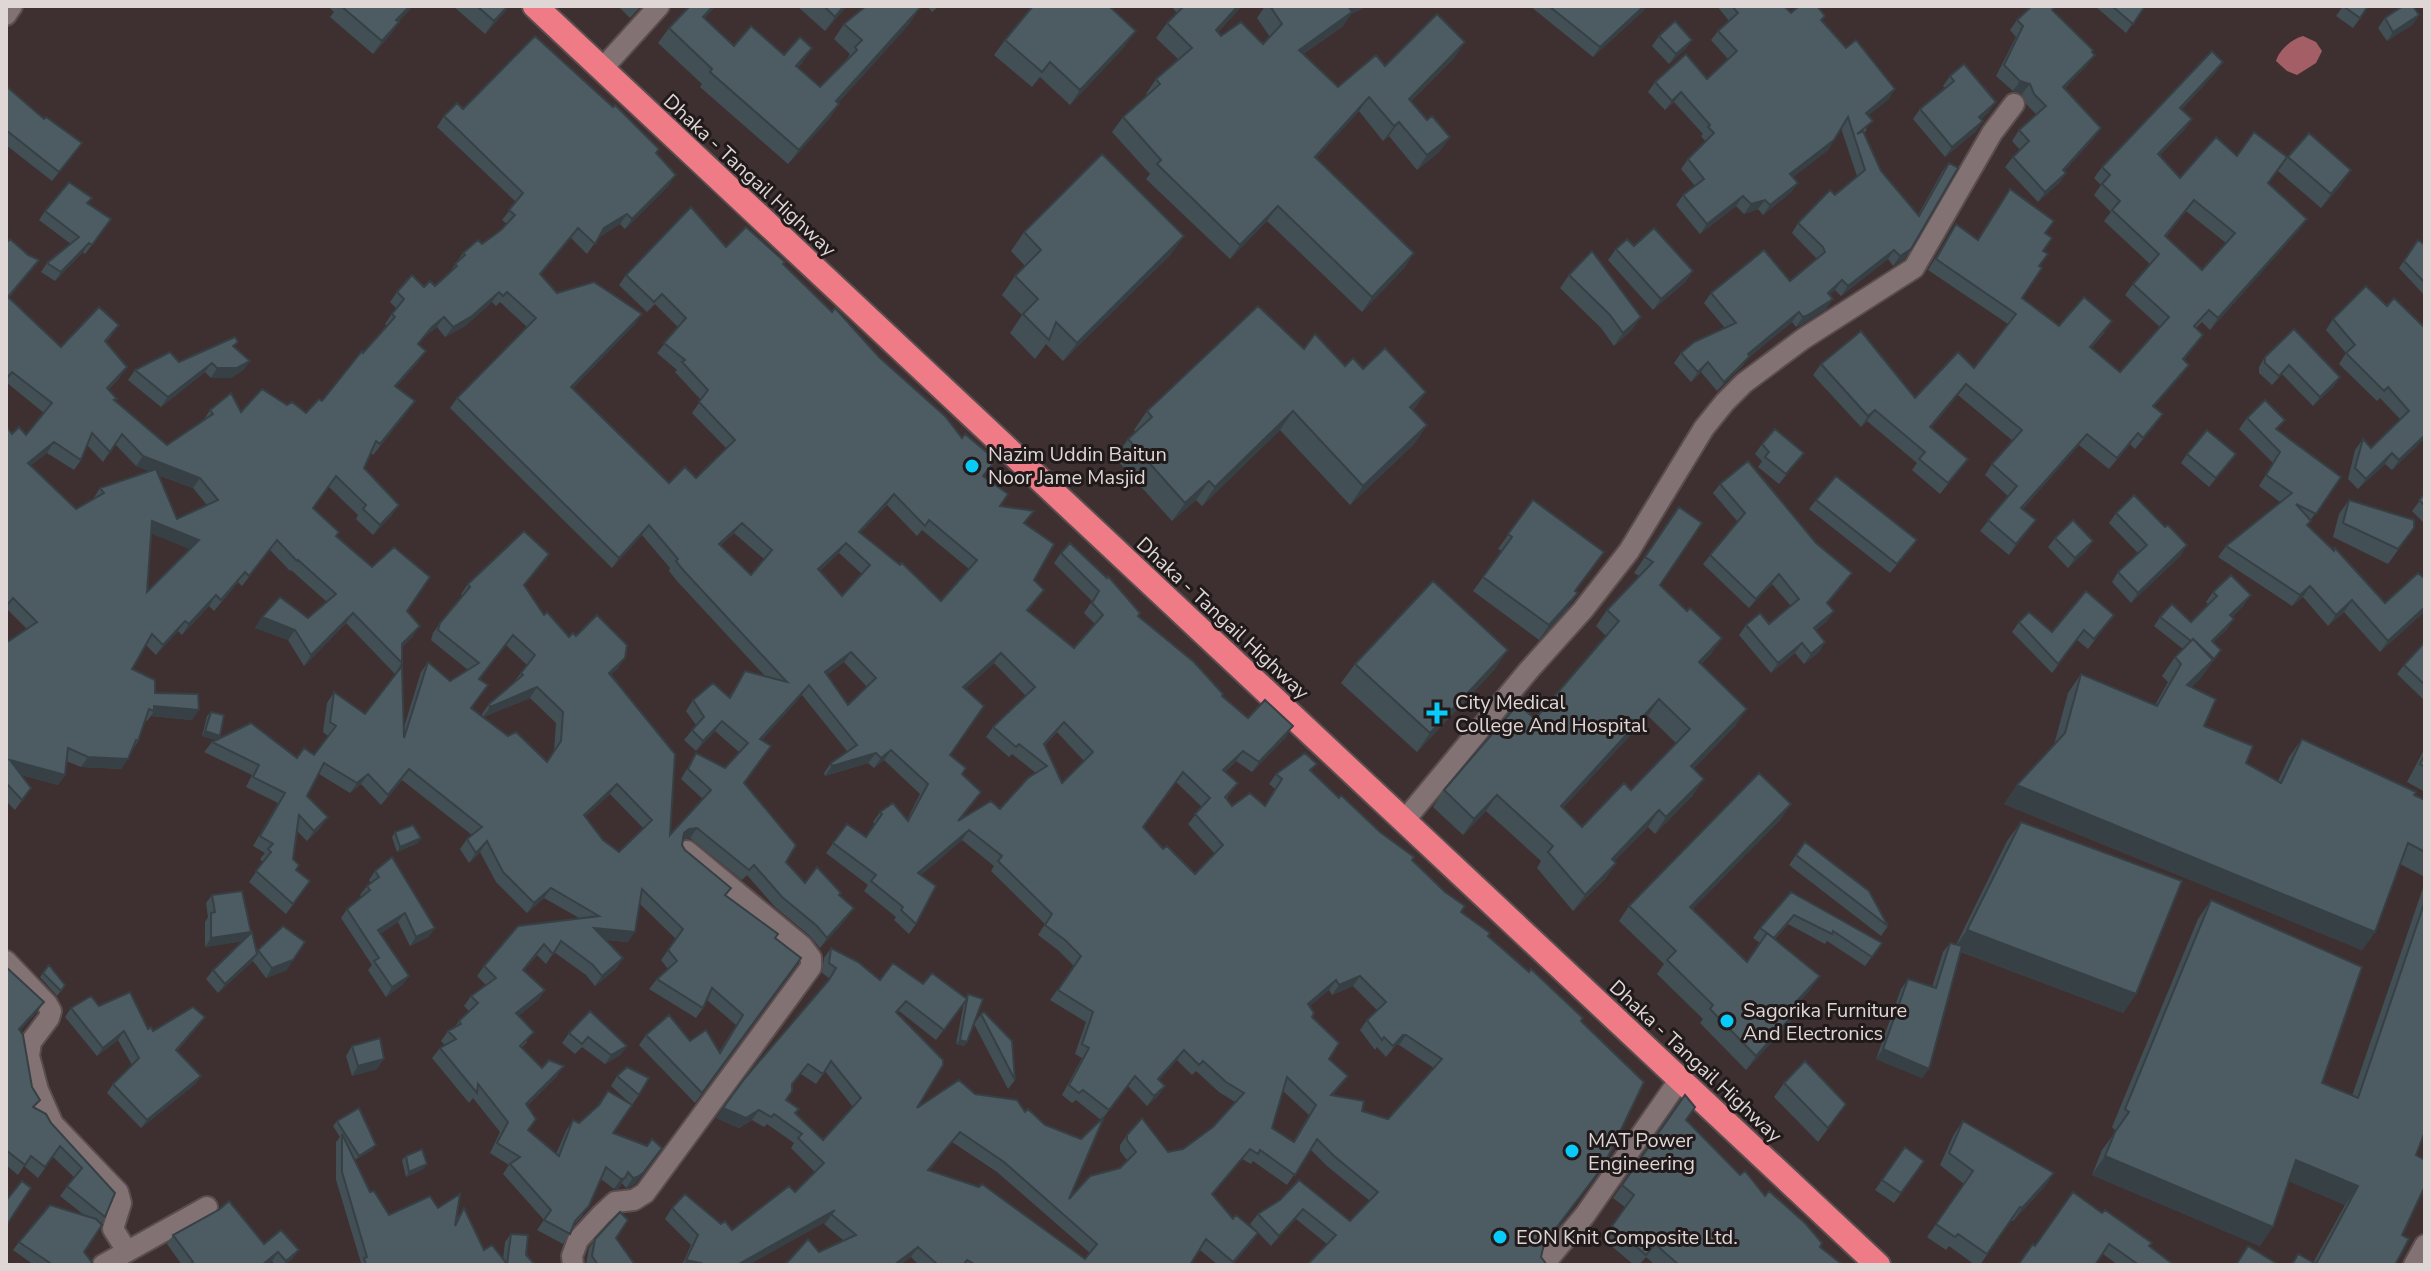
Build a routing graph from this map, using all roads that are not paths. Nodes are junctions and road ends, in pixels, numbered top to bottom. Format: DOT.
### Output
graph roads {
  1 [pos="12,6"];
  2 [pos="535,6"];
  3 [pos="659,6"];
  4 [pos="6,15"];
  5 [pos="602,69"];
  6 [pos="2014,104"];
  7 [pos="1404,821"];
  8 [pos="687,851"];
  9 [pos="6,961"];
  10 [pos="1680,1079"];
  11 [pos="207,1207"];
  12 [pos="2425,1245"];
  13 [pos="127,1251"];
  14 [pos="103,1265"];
  15 [pos="573,1265"];
  16 [pos="1547,1265"];
  17 [pos="1878,1265"];
  18 [pos="2414,1265"];
  1 -- 4 [label="street"];
  2 -- 5 [label="highway, Dhaka - Tangail Highway"];
  3 -- 5 [label="street"];
  5 -- 7 [label="highway, Dhaka - Tangail Highway"];
  6 -- 7 [label="street"];
  7 -- 10 [label="highway, Dhaka - Tangail Highway"];
  8 -- 15 [label="street"];
  9 -- 13 [label="street"];
  10 -- 16 [label="street"];
  10 -- 17 [label="highway, Dhaka - Tangail Highway"];
  11 -- 13 [label="street"];
  12 -- 18 [label="street"];
  13 -- 14 [label="street"];
}
